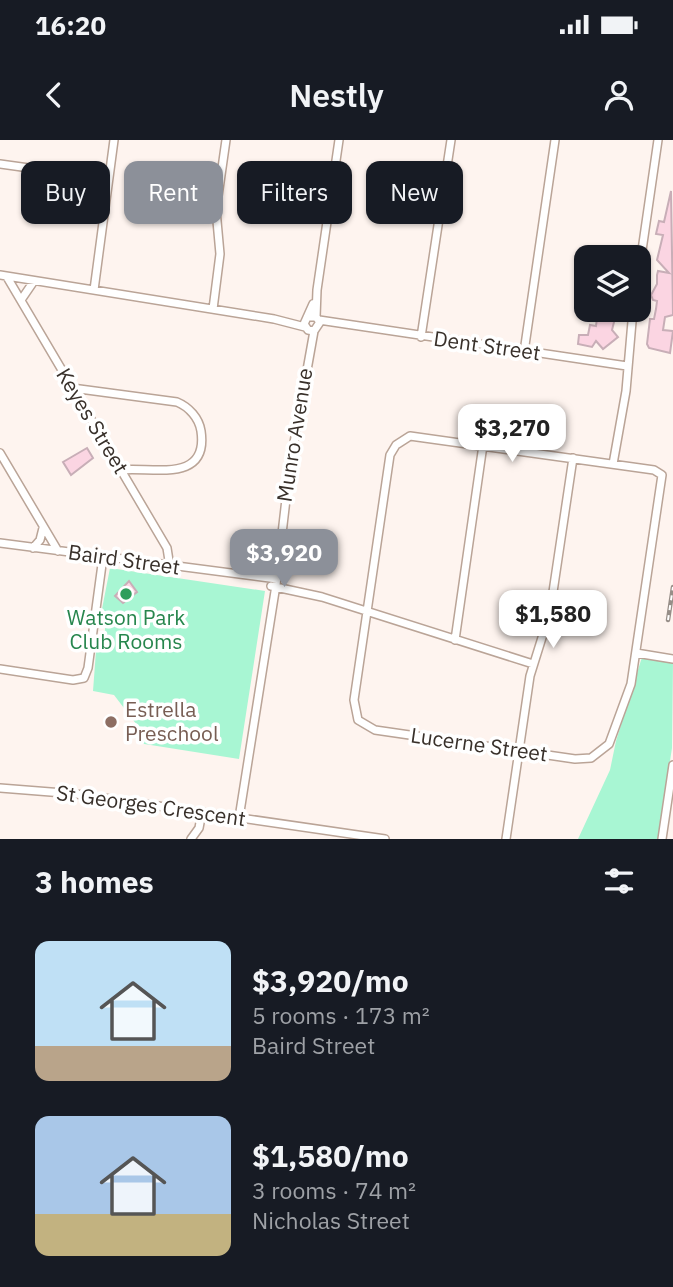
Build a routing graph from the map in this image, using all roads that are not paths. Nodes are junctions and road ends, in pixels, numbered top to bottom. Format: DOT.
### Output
graph roads {
  1 [pos="114,140"];
  2 [pos="226,140"];
  3 [pos="339,140"];
  4 [pos="451,140"];
  5 [pos="555,140"];
  6 [pos="658,140"];
  7 [pos="0,164"];
  8 [pos="110,166"];
  9 [pos="21,167"];
  10 [pos="102,224"];
  11 [pos="643,245"];
  12 [pos="4,276"];
  13 [pos="34,281"];
  14 [pos="94,290"];
  15 [pos="21,300"];
  16 [pos="213,309"];
  17 [pos="632,322"];
  18 [pos="312,324"];
  19 [pos="421,337"];
  20 [pos="524,352"];
  21 [pos="627,366"];
  22 [pos="72,388"];
  23 [pos="483,446"];
  24 [pos="0,453"];
  25 [pos="573,458"];
  26 [pos="616,465"];
  27 [pos="121,470"];
  28 [pos="43,527"];
  29 [pos="163,542"];
  30 [pos="0,543"];
  31 [pos="33,548"];
  32 [pos="58,551"];
  33 [pos="103,557"];
  34 [pos="161,566"];
  35 [pos="170,567"];
  36 [pos="273,585"];
  37 [pos="367,612"];
  38 [pos="455,640"];
  39 [pos="637,651"];
  40 [pos="673,657"];
  41 [pos="533,664"];
  42 [pos="0,669"];
  43 [pos="519,751"];
  44 [pos="673,765"];
  45 [pos="0,788"];
  46 [pos="202,812"];
  47 [pos="239,818"];
  48 [pos="344,836"];
  49 [pos="191,839"];
  50 [pos="385,839"];
  51 [pos="506,839"];
  52 [pos="662,839"];
  1 -- 8 [label="street"];
  2 -- 16 [label="street"];
  3 -- 18 [label="street, Munro Avenue"];
  4 -- 19 [label="street"];
  5 -- 20 [label="street"];
  6 -- 11 [label="street"];
  7 -- 9 [label="street"];
  10 -- 14 [label="street"];
  12 -- 13 [label="street, Dent Street"];
  12 -- 15 [label="street, Keyes Street"];
  13 -- 14 [label="street, Dent Street"];
  13 -- 15 [label="street"];
  14 -- 16 [label="street, Dent Street"];
  15 -- 22 [label="street, Keyes Street"];
  16 -- 18 [label="street, Dent Street"];
  17 -- 21 [label="street"];
  18 -- 19 [label="street, Dent Street"];
  18 -- 36 [label="street, Munro Avenue"];
  19 -- 20 [label="street, Dent Street"];
  20 -- 21 [label="street, Dent Street"];
  21 -- 26 [label="street"];
  22 -- 27 [label="street, Keyes Street"];
  22 -- 27 [label="street"];
  23 -- 25 [label="street"];
  23 -- 37 [label="street"];
  23 -- 38 [label="street"];
  24 -- 28 [label="street"];
  25 -- 26 [label="street"];
  25 -- 41 [label="street"];
  26 -- 39 [label="street"];
  27 -- 29 [label="street, Keyes Street"];
  28 -- 31 [label="street"];
  28 -- 32 [label="street"];
  29 -- 34 [label="street"];
  29 -- 35 [label="street, Keyes Street"];
  30 -- 31 [label="street, Baird Street"];
  31 -- 32 [label="street, Baird Street"];
  32 -- 33 [label="street, Baird Street"];
  33 -- 34 [label="street, Baird Street"];
  33 -- 42 [label="street"];
  34 -- 35 [label="street, Baird Street"];
  35 -- 36 [label="street, Baird Street"];
  36 -- 37 [label="street, Baird Street"];
  36 -- 47 [label="street, Munro Avenue"];
  37 -- 38 [label="street, Baird Street"];
  37 -- 43 [label="street, Lucerne Street"];
  38 -- 41 [label="street, Baird Street"];
  39 -- 40 [label="street"];
  39 -- 43 [label="street, Lucerne Street"];
  41 -- 43 [label="street"];
  43 -- 51 [label="street"];
  44 -- 52 [label="street"];
  45 -- 46 [label="street, St Georges Crescent"];
  46 -- 47 [label="street, St Georges Crescent"];
  46 -- 49 [label="street"];
  47 -- 48 [label="street, St Georges Crescent"];
  48 -- 50 [label="street, St Georges Crescent"];
}
